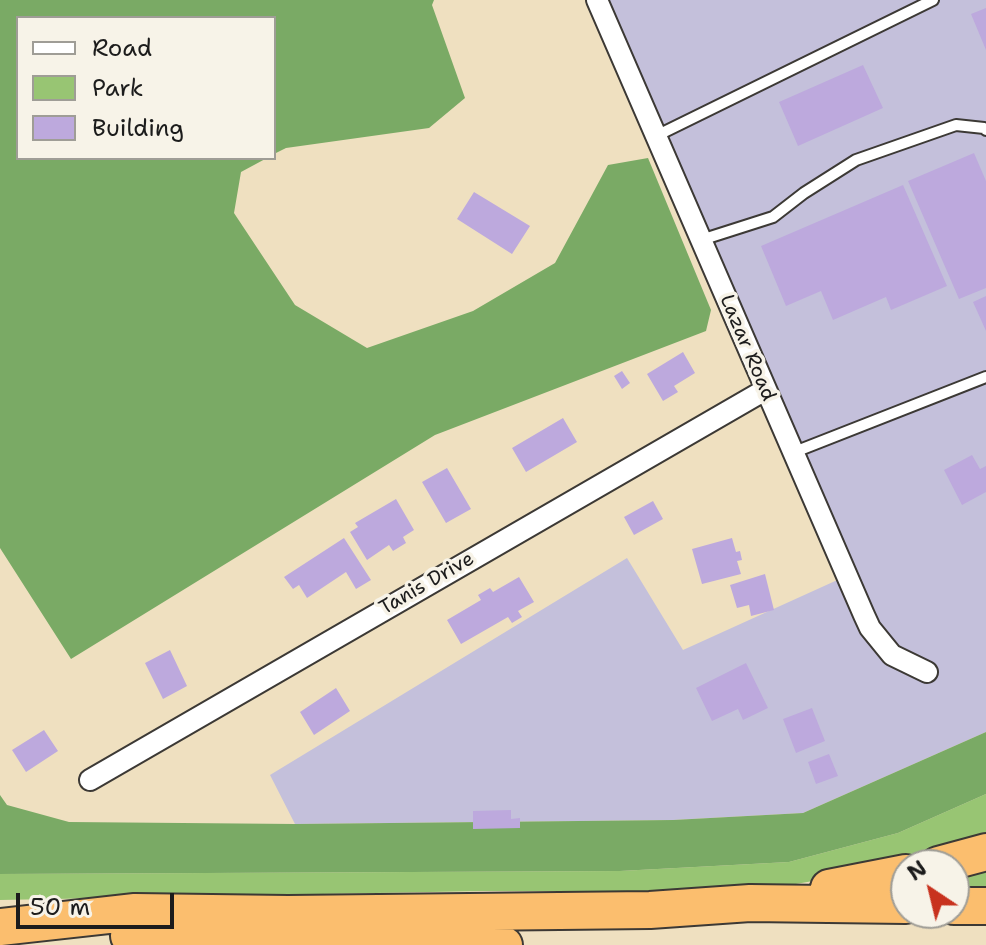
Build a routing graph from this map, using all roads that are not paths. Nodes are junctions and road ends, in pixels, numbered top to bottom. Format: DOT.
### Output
graph roads {
  1 [pos="597,0"];
  2 [pos="933,0"];
  3 [pos="986,130"];
  4 [pos="656,136"];
  5 [pos="701,240"];
  6 [pos="986,377"];
  7 [pos="765,390"];
  8 [pos="792,453"];
  9 [pos="927,672"];
  10 [pos="90,780"];
  11 [pos="890,876"];
  12 [pos="750,903"];
  13 [pos="890,905"];
  14 [pos="0,927"];
  15 [pos="0,937"];
  16 [pos="504,945"];
  1 -- 4 [label="street, Lazar Road"];
  2 -- 4 [label="lane"];
  3 -- 5 [label="lane"];
  4 -- 5 [label="street, Lazar Road"];
  5 -- 7 [label="street, Lazar Road"];
  6 -- 8 [label="lane"];
  7 -- 8 [label="street, Lazar Road"];
  7 -- 10 [label="street, Tanis Drive"];
  8 -- 9 [label="street, Lazar Road"];
  11 -- 12 [label="highway"];
  12 -- 13 [label="highway"];
  12 -- 14 [label="highway"];
  15 -- 16 [label="highway"];
}
